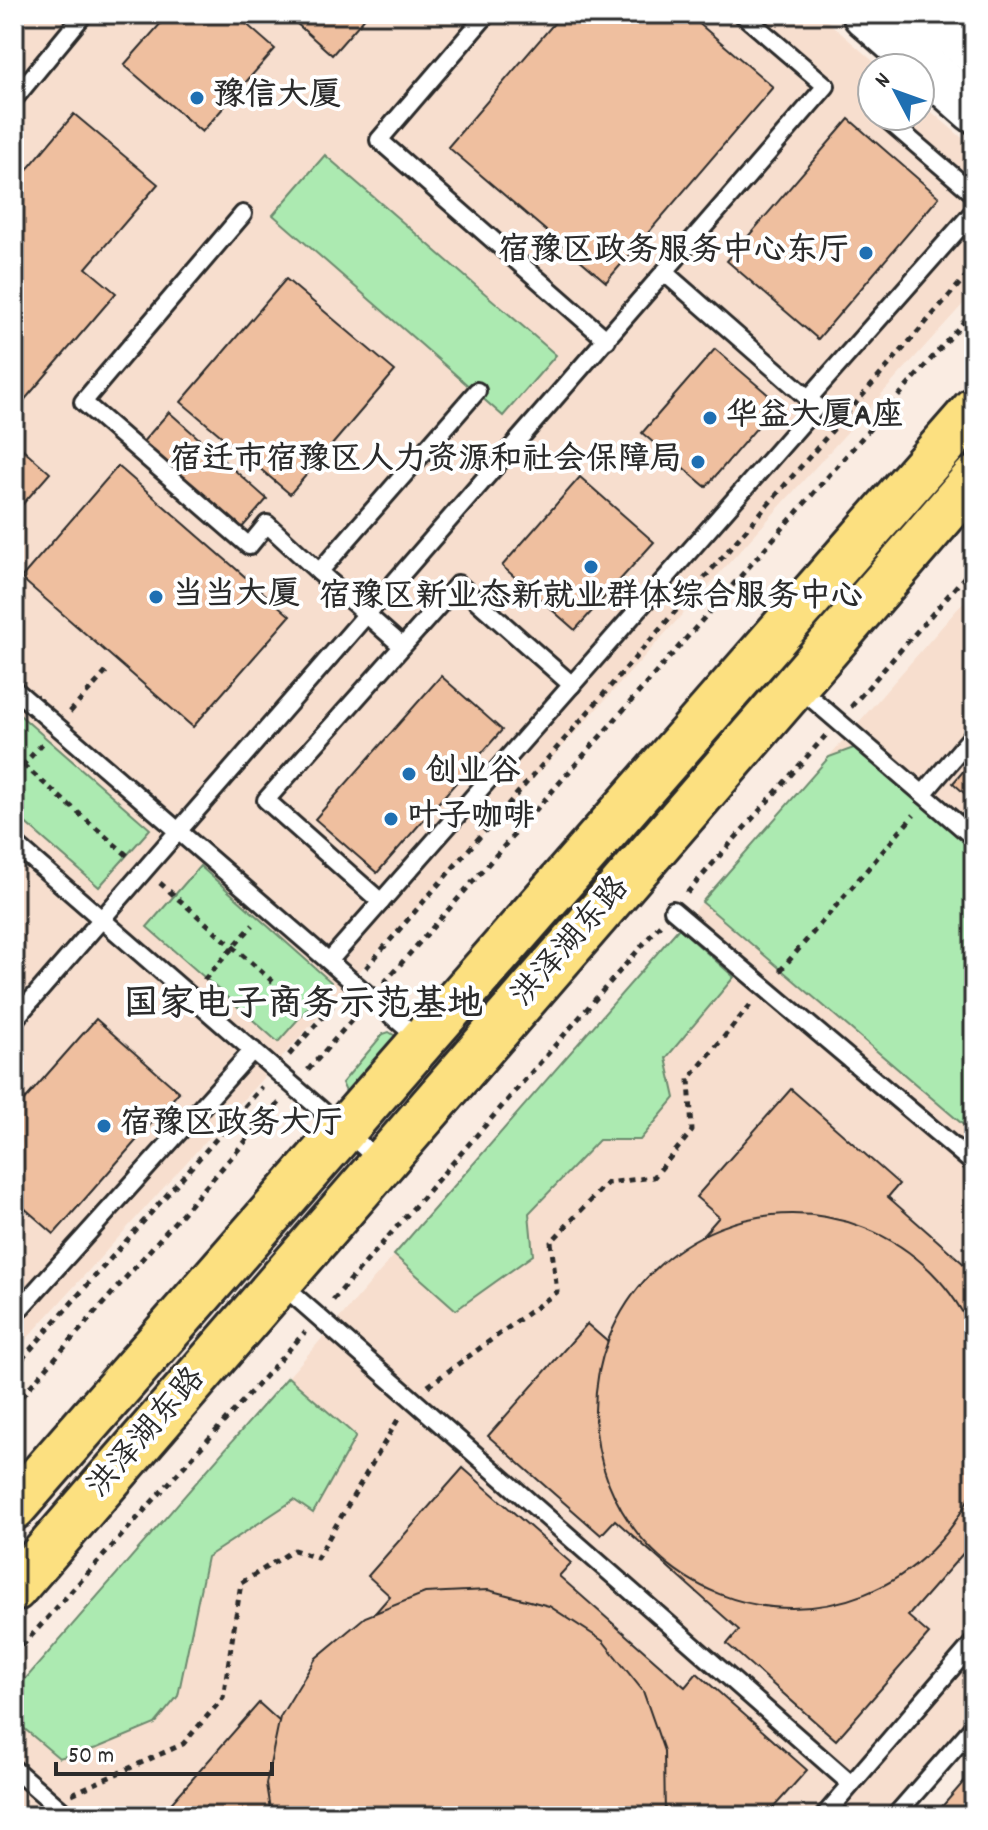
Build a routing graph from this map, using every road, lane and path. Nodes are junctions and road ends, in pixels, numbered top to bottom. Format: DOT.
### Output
graph roads {
  1 [pos="84,14"];
  2 [pos="487,14"];
  3 [pos="742,14"];
  4 [pos="865,14"];
  5 [pos="930,14"];
  6 [pos="974,52"];
  7 [pos="14,99"];
  8 [pos="974,110"];
  9 [pos="902,132"];
  10 [pos="974,194"];
  11 [pos="974,211"];
  12 [pos="243,214"];
  13 [pos="974,267"];
  14 [pos="665,273"];
  15 [pos="974,310"];
  16 [pos="607,340"];
  17 [pos="477,391"];
  18 [pos="808,399"];
  19 [pos="974,410"];
  20 [pos="974,479"];
  21 [pos="974,566"];
  22 [pos="319,572"];
  23 [pos="367,615"];
  24 [pos="402,646"];
  25 [pos="572,685"];
  26 [pos="796,685"];
  27 [pos="14,689"];
  28 [pos="838,721"];
  29 [pos="974,734"];
  30 [pos="925,796"];
  31 [pos="179,831"];
  32 [pos="974,838"];
  33 [pos="14,843"];
  34 [pos="381,902"];
  35 [pos="268,908"];
  36 [pos="673,910"];
  37 [pos="102,920"];
  38 [pos="329,961"];
  39 [pos="353,982"];
  40 [pos="765,988"];
  41 [pos="190,996"];
  42 [pos="371,997"];
  43 [pos="14,1020"];
  44 [pos="422,1041"];
  45 [pos="253,1050"];
  46 [pos="276,1071"];
  47 [pos="294,1086"];
  48 [pos="344,1130"];
  49 [pos="382,1163"];
  50 [pos="974,1164"];
  51 [pos="279,1282"];
  52 [pos="14,1315"];
  53 [pos="318,1317"];
  54 [pos="14,1368"];
  55 [pos="411,1398"];
  56 [pos="14,1405"];
  57 [pos="14,1507"];
  58 [pos="14,1589"];
  59 [pos="974,1642"];
  60 [pos="14,1655"];
  61 [pos="974,1726"];
  62 [pos="14,1769"];
  63 [pos="851,1784"];
  64 [pos="53,1803"];
  65 [pos="68,1816"];
  66 [pos="824,1816"];
  67 [pos="895,1816"];
  1 -- 7 [label="lane"];
  2 -- 16 [label="lane"];
  3 -- 14 [label="lane"];
  4 -- 8 [label="street"];
  5 -- 6 [label="street"];
  9 -- 10 [label="lane"];
  11 -- 18 [label="lane"];
  12 -- 22 [label="lane"];
  13 -- 39 [label="path"];
  14 -- 16 [label="lane"];
  14 -- 18 [label="lane"];
  15 -- 42 [label="path"];
  16 -- 23 [label="lane"];
  17 -- 22 [label="lane"];
  18 -- 25 [label="lane"];
  19 -- 44 [label="main road, 洪泽湖东路"];
  20 -- 26 [label="main road, 洪泽湖东路"];
  21 -- 28 [label="path"];
  22 -- 23 [label="lane"];
  23 -- 24 [label="lane"];
  23 -- 31 [label="lane"];
  24 -- 25 [label="lane"];
  24 -- 34 [label="lane"];
  25 -- 34 [label="lane"];
  26 -- 28 [label="lane"];
  26 -- 49 [label="main road, 洪泽湖东路"];
  27 -- 31 [label="lane"];
  28 -- 30 [label="lane"];
  28 -- 36 [label="path"];
  29 -- 30 [label="lane"];
  30 -- 32 [label="lane"];
  30 -- 40 [label="path"];
  31 -- 35 [label="lane"];
  31 -- 37 [label="lane"];
  33 -- 37 [label="lane"];
  34 -- 38 [label="lane"];
  35 -- 38 [label="lane"];
  35 -- 41 [label="path"];
  36 -- 40 [label="lane"];
  36 -- 53 [label="path"];
  37 -- 41 [label="lane"];
  37 -- 43 [label="lane"];
  38 -- 39 [label="lane"];
  39 -- 42 [label="lane"];
  39 -- 46 [label="path"];
  40 -- 50 [label="lane"];
  40 -- 55 [label="path"];
  41 -- 45 [label="lane"];
  42 -- 44 [label="lane"];
  42 -- 47 [label="path"];
  44 -- 48 [label="main road, 洪泽湖东路"];
  45 -- 46 [label="lane"];
  45 -- 52 [label="lane"];
  46 -- 47 [label="lane"];
  46 -- 54 [label="path"];
  47 -- 48 [label="lane"];
  47 -- 56 [label="path"];
  48 -- 49 [label="lane"];
  48 -- 57 [label="main road, 洪泽湖东路"];
  49 -- 51 [label="main road, 洪泽湖东路"];
  51 -- 53 [label="lane"];
  51 -- 58 [label="main road, 洪泽湖东路"];
  53 -- 55 [label="lane"];
  53 -- 60 [label="path"];
  55 -- 63 [label="lane"];
  55 -- 64 [label="path"];
  59 -- 63 [label="lane"];
  61 -- 67 [label="lane"];
  62 -- 64 [label="lane"];
  63 -- 66 [label="lane"];
  64 -- 65 [label="lane"];
}
